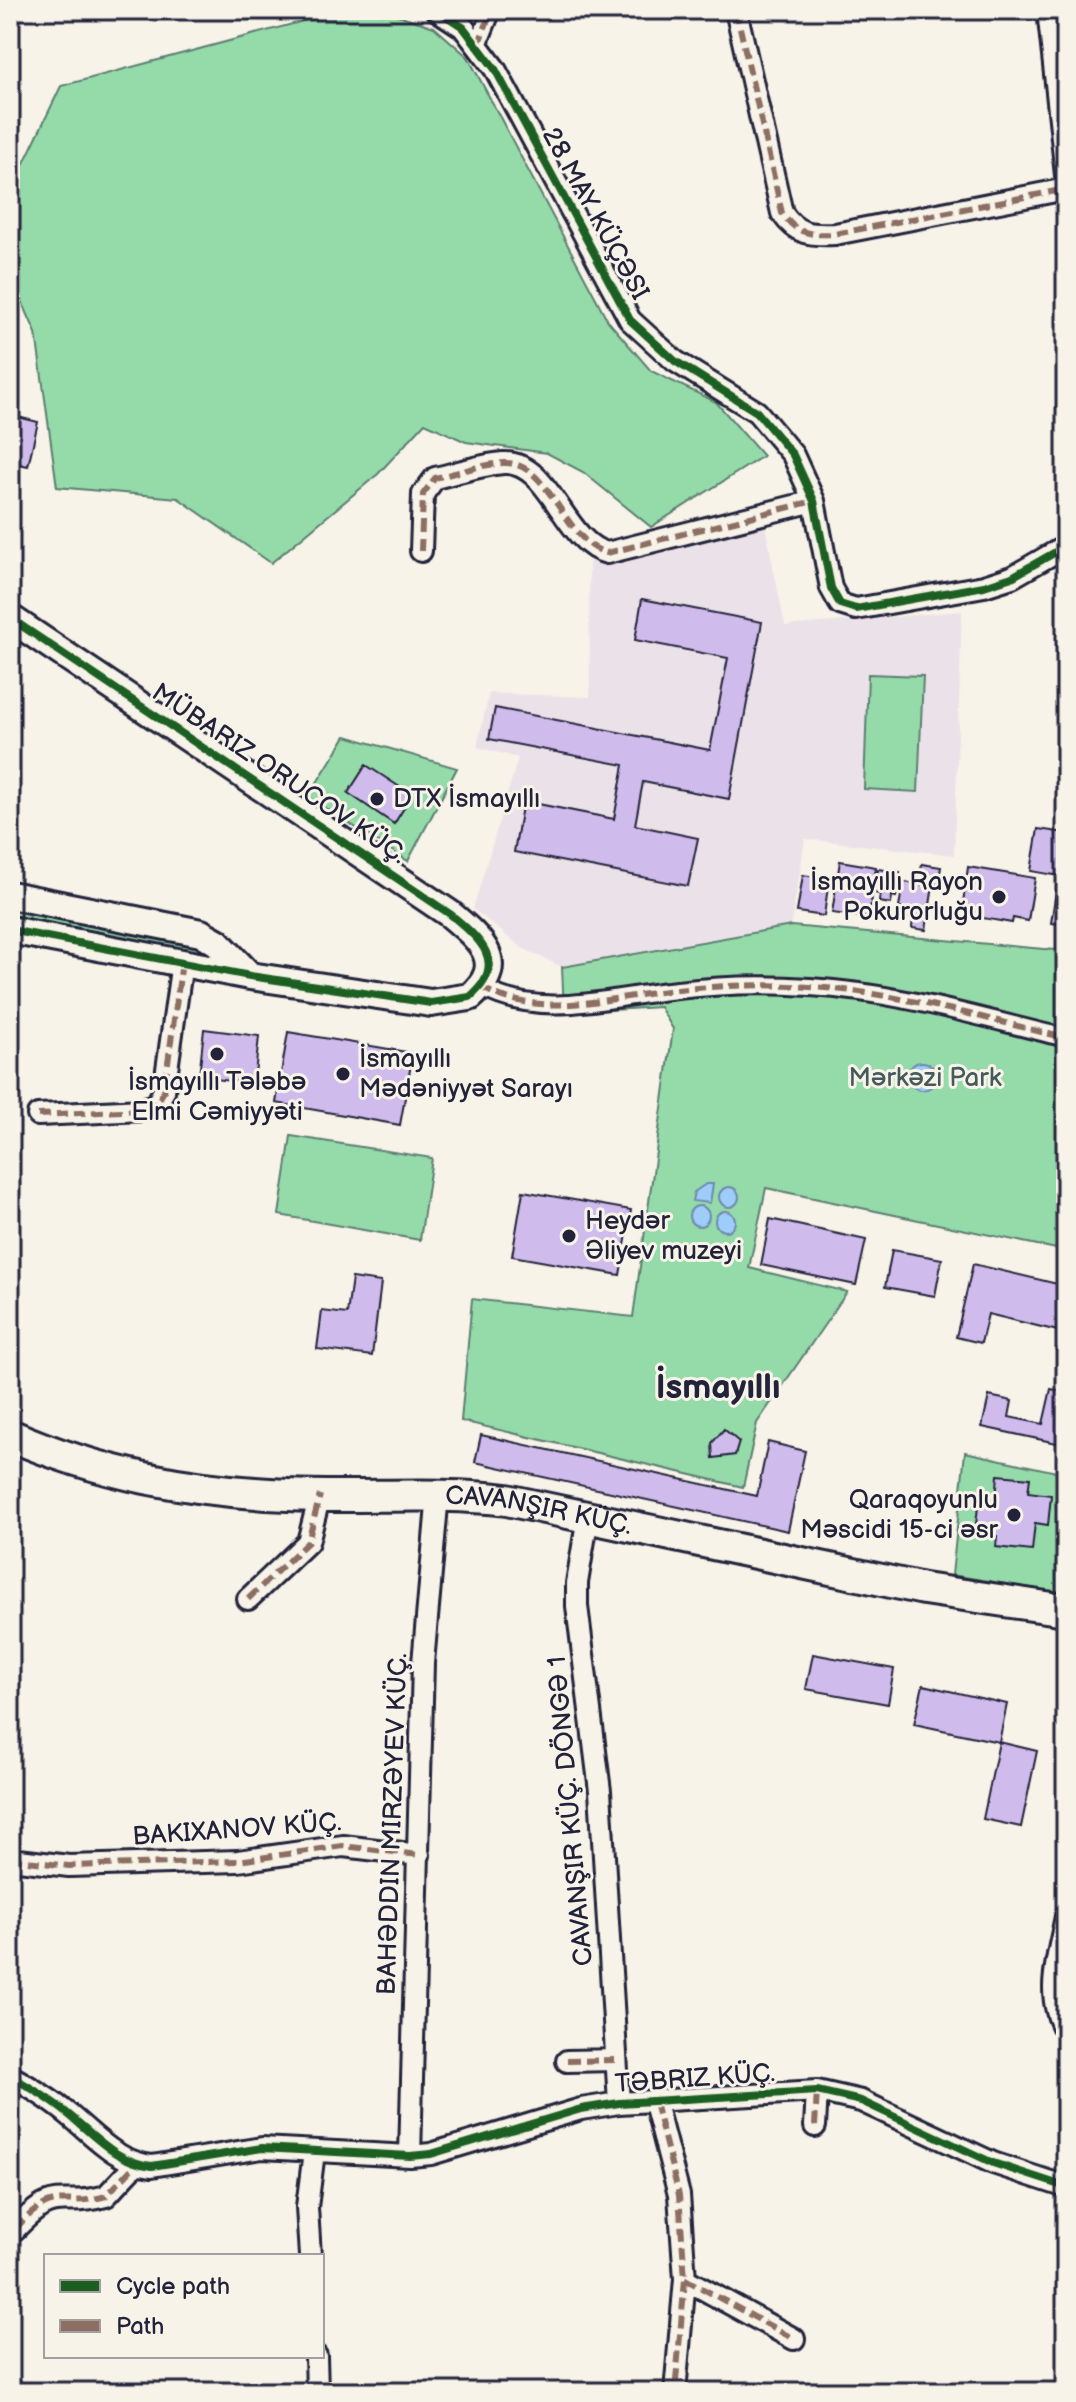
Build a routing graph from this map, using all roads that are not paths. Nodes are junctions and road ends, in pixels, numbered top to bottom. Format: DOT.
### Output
graph roads {
  1 [pos="437,10"];
  2 [pos="492,10"];
  3 [pos="736,10"];
  4 [pos="1048,10"];
  5 [pos="478,45"];
  6 [pos="1066,175"];
  7 [pos="1066,189"];
  8 [pos="814,501"];
  9 [pos="1066,546"];
  10 [pos="421,551"];
  11 [pos="10,618"];
  12 [pos="10,895"];
  13 [pos="10,930"];
  14 [pos="182,962"];
  15 [pos="250,976"];
  16 [pos="481,987"];
  17 [pos="1066,1038"];
  18 [pos="38,1115"];
  19 [pos="10,1435"];
  20 [pos="438,1494"];
  21 [pos="320,1495"];
  22 [pos="588,1516"];
  23 [pos="248,1599"];
  24 [pos="1066,1610"];
  25 [pos="419,1855"];
  26 [pos="10,1859"];
  27 [pos="1066,1916"];
  28 [pos="1066,2032"];
  29 [pos="616,2060"];
  30 [pos="567,2061"];
  31 [pos="10,2076"];
  32 [pos="817,2091"];
  33 [pos="619,2103"];
  34 [pos="655,2103"];
  35 [pos="815,2126"];
  36 [pos="314,2152"];
  37 [pos="410,2156"];
  38 [pos="136,2164"];
  39 [pos="1066,2187"];
  40 [pos="15,2229"];
  41 [pos="310,2254"];
  42 [pos="685,2279"];
  43 [pos="794,2339"];
  44 [pos="316,2358"];
  45 [pos="317,2392"];
  46 [pos="675,2392"];
  1 -- 5 [label="street, 28 MAY KÜÇƏSI"];
  2 -- 5 [label="street"];
  3 -- 7 [label="street"];
  4 -- 6 [label="street"];
  5 -- 8 [label="street, 28 MAY KÜÇƏSI"];
  8 -- 9 [label="street, 28 MAY KÜÇƏSI"];
  8 -- 10 [label="street"];
  11 -- 16 [label="street, MÜBARIZ ORUCOV KÜÇ."];
  12 -- 15 [label="street"];
  13 -- 14 [label="street"];
  14 -- 15 [label="street"];
  14 -- 18 [label="street"];
  15 -- 16 [label="street"];
  16 -- 17 [label="street"];
  19 -- 21 [label="main road"];
  20 -- 21 [label="main road"];
  20 -- 22 [label="main road"];
  20 -- 25 [label="street, BAHƏDDIN MIRZƏYEV KÜÇ."];
  21 -- 23 [label="street"];
  22 -- 24 [label="main road"];
  22 -- 29 [label="street"];
  25 -- 26 [label="street"];
  25 -- 37 [label="street, BAHƏDDIN MIRZƏYEV KÜÇ."];
  27 -- 28 [label="street"];
  29 -- 30 [label="street"];
  29 -- 33 [label="street"];
  31 -- 38 [label="street"];
  32 -- 34 [label="street, TƏBRIZ KÜÇ."];
  32 -- 35 [label="street"];
  32 -- 39 [label="street, TƏBRIZ KÜÇ."];
  33 -- 34 [label="street, TƏBRIZ KÜÇ."];
  33 -- 37 [label="street, TƏBRIZ KÜÇ."];
  34 -- 42 [label="street"];
  36 -- 37 [label="street, TƏBRIZ KÜÇ."];
  36 -- 38 [label="street, TƏBRIZ KÜÇ."];
  36 -- 41 [label="street"];
  38 -- 40 [label="street"];
  42 -- 43 [label="street"];
  42 -- 46 [label="street"];
  44 -- 45 [label="street"];
}
